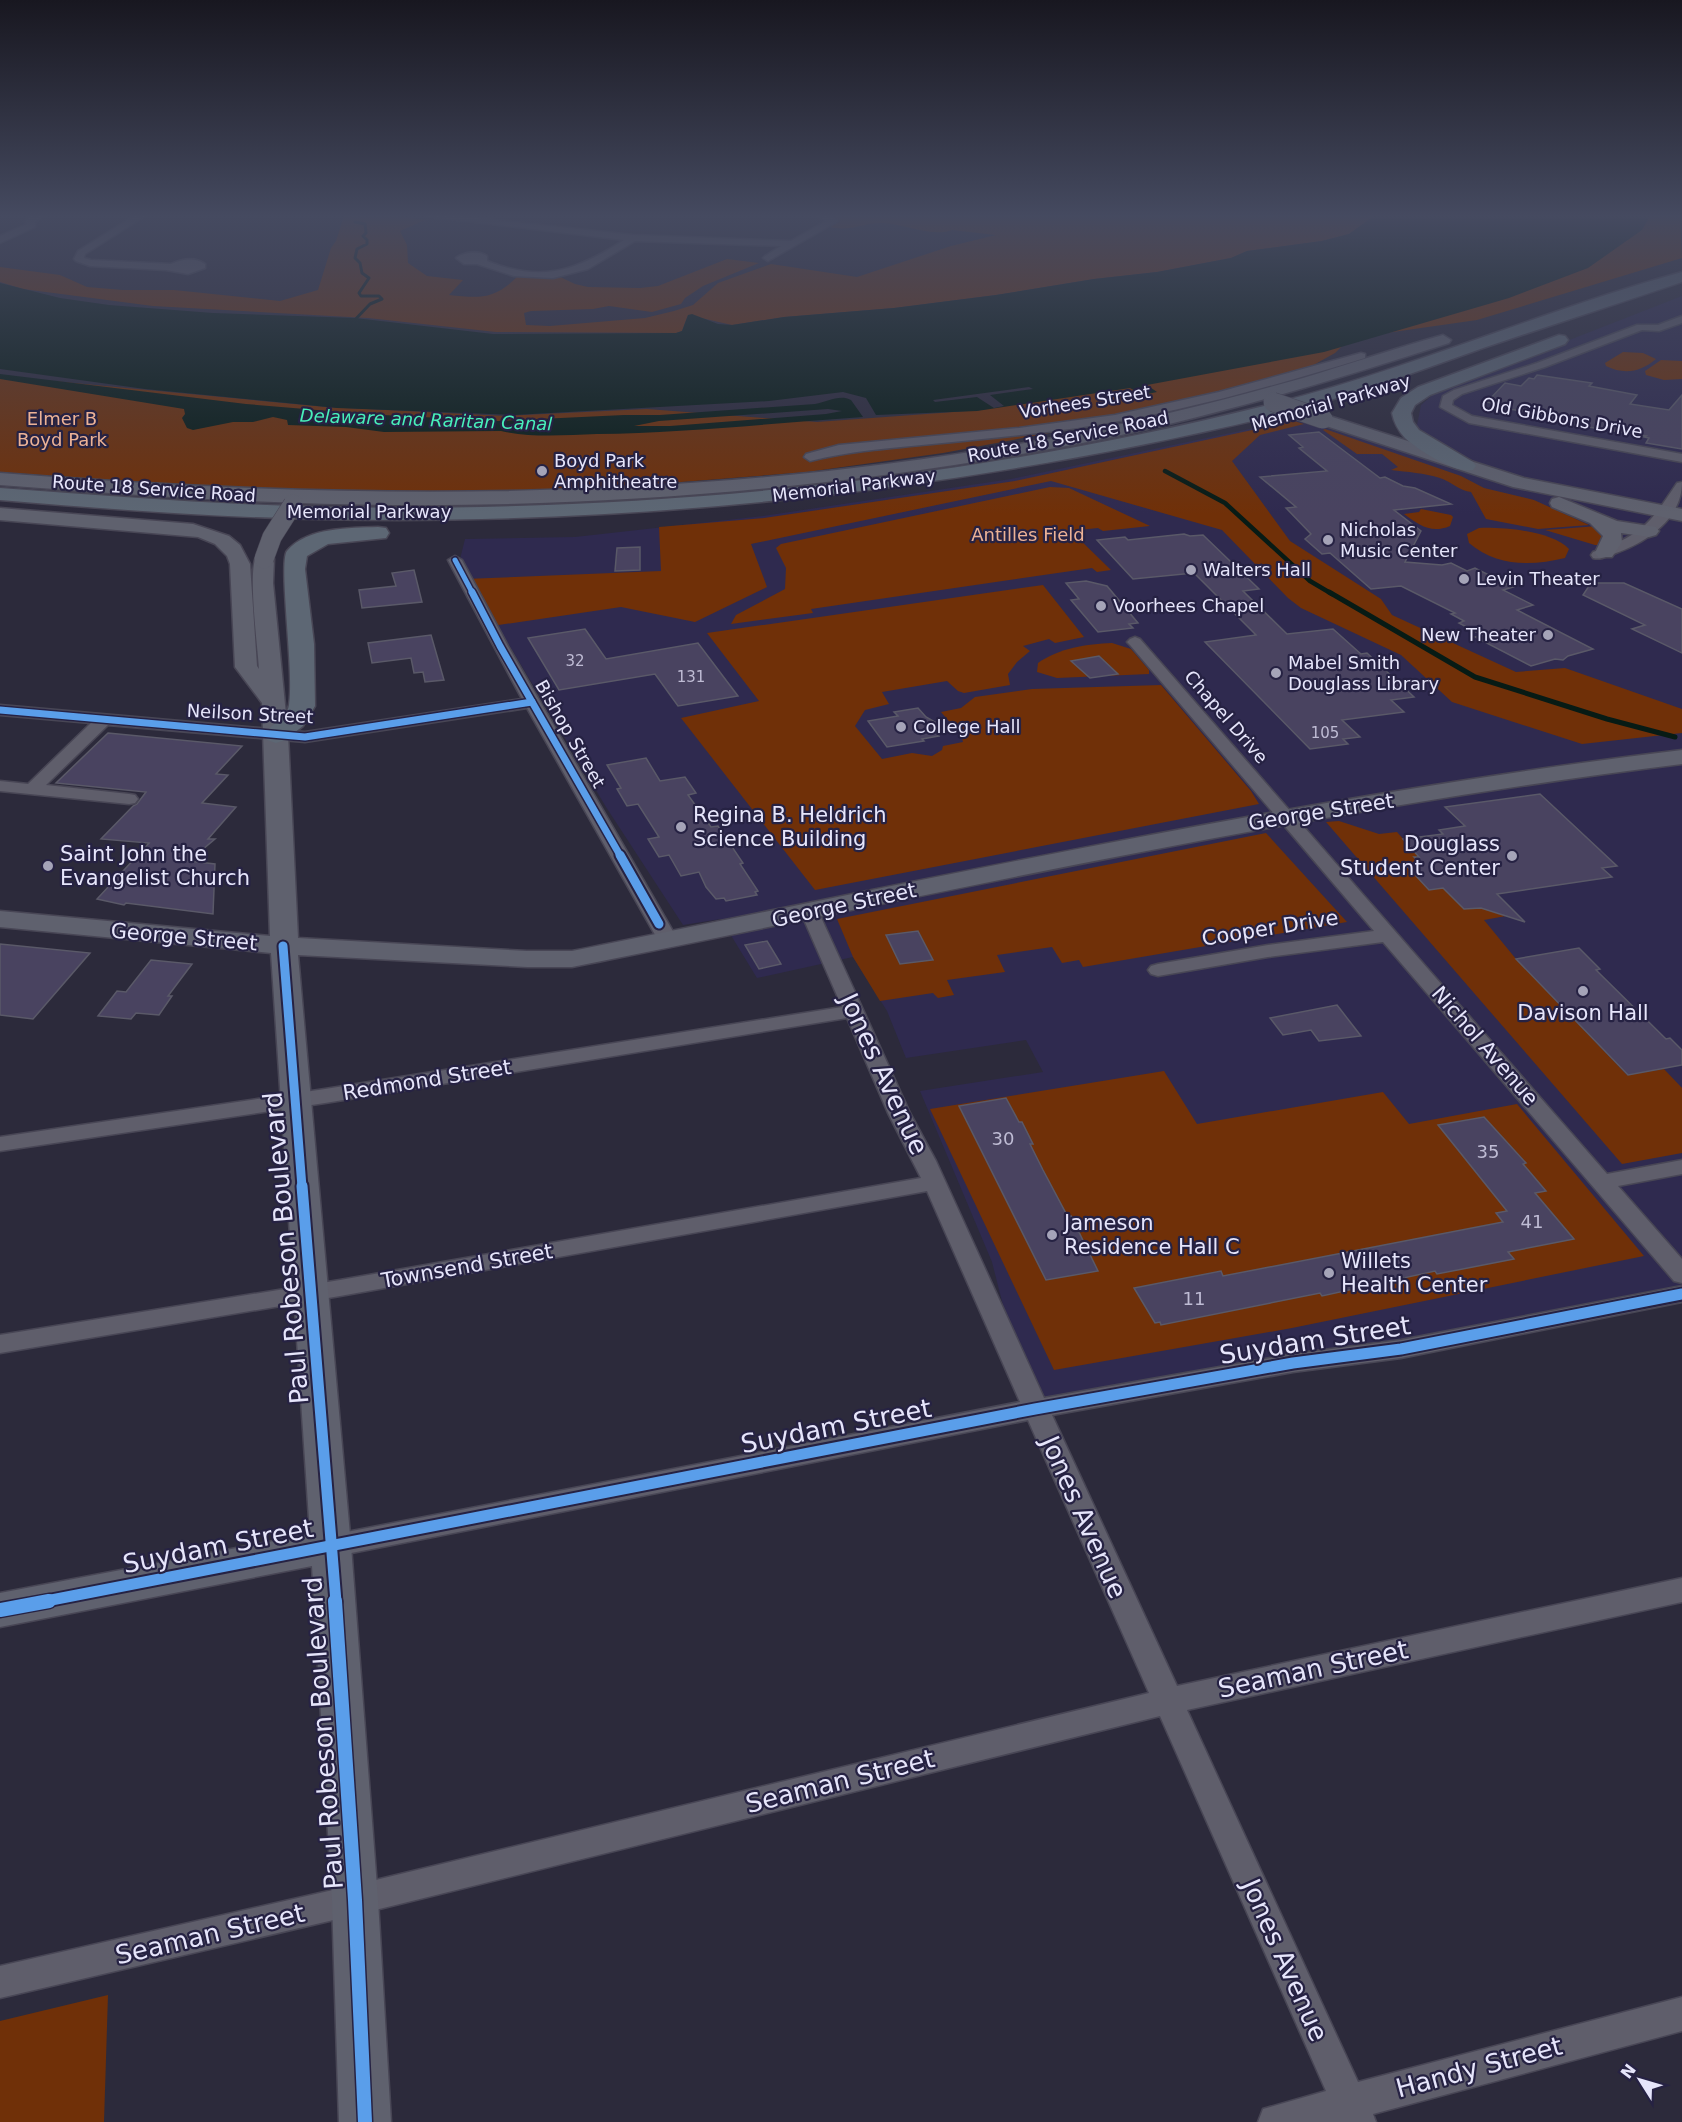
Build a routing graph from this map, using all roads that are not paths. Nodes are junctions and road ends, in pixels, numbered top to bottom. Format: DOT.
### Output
graph roads {
  1 [pos="1531,315"];
  2 [pos="1568,315"];
  3 [pos="1602,315"];
  4 [pos="1626,315"];
  5 [pos="1682,319"];
  6 [pos="1443,340"];
  7 [pos="1361,356"];
  8 [pos="1271,401"];
  9 [pos="1170,445"];
  10 [pos="1009,450"];
  11 [pos="810,457"];
  12 [pos="1682,458"];
  13 [pos="1466,466"];
  14 [pos="847,473"];
  15 [pos="1504,477"];
  16 [pos="0,479"];
  17 [pos="781,480"];
  18 [pos="1682,486"];
  19 [pos="0,494"];
  20 [pos="295,501"];
  21 [pos="0,503"];
  22 [pos="1675,511"];
  23 [pos="0,514"];
  24 [pos="1598,521"];
  25 [pos="139,525"];
  26 [pos="1649,531"];
  27 [pos="410,532"];
  28 [pos="1601,554"];
  29 [pos="454,560"];
  30 [pos="1135,642"];
  31 [pos="272,701"];
  32 [pos="532,702"];
  33 [pos="0,710"];
  34 [pos="105,719"];
  35 [pos="276,735"];
  36 [pos="1682,757"];
  37 [pos="0,786"];
  38 [pos="31,790"];
  39 [pos="129,799"];
  40 [pos="1288,817"];
  41 [pos="810,913"];
  42 [pos="0,919"];
  43 [pos="1390,935"];
  44 [pos="668,940"];
  45 [pos="284,946"];
  46 [pos="1158,970"];
  47 [pos="853,1011"];
  48 [pos="296,1100"];
  49 [pos="0,1144"];
  50 [pos="1682,1167"];
  51 [pos="1603,1182"];
  52 [pos="933,1183"];
  53 [pos="1682,1275"];
  54 [pos="312,1293"];
  55 [pos="1682,1294"];
  56 [pos="0,1344"];
  57 [pos="1035,1409"];
  58 [pos="331,1546"];
  59 [pos="1682,1590"];
  60 [pos="0,1610"];
  61 [pos="1168,1701"];
  62 [pos="355,1900"];
  63 [pos="0,1982"];
  64 [pos="1682,2014"];
  65 [pos="1354,2112"];
  66 [pos="365,2122"];
  67 [pos="1276,2122"];
  1 -- 6 [label="highway"];
  2 -- 19 [label="highway, Memorial Parkway"];
  3 -- 9 [label="highway, Memorial Parkway"];
  4 -- 13 [label="highway"];
  5 -- 12 [label="street, Old Gibbons Drive"];
  6 -- 8 [label="highway"];
  6 -- 10 [label="main road, Route 18 Service Road"];
  7 -- 11 [label="street, Vorhees Street"];
  8 -- 10 [label="highway"];
  8 -- 13 [label="main road, bridge"];
  9 -- 21 [label="highway, Memorial Parkway"];
  9 -- 27 [label="highway"];
  10 -- 14 [label="main road, Route 18 Service Road"];
  11 -- 14 [label="main road"];
  11 -- 17 [label="main road"];
  13 -- 15 [label="main road"];
  14 -- 17 [label="main road, Route 18 Service Road"];
  15 -- 22 [label="main road"];
  15 -- 24 [label="main road"];
  16 -- 20 [label="main road, Route 18 Service Road"];
  17 -- 20 [label="main road, Route 18 Service Road"];
  18 -- 22 [label="street"];
  20 -- 31 [label="main road, Paul Robeson Boulevard, bridge"];
  22 -- 26 [label="street"];
  23 -- 25 [label="main road"];
  24 -- 26 [label="main road"];
  24 -- 28 [label="main road"];
  25 -- 27 [label="highway"];
  25 -- 31 [label="main road"];
  26 -- 28 [label="street"];
  27 -- 35 [label="highway"];
  29 -- 32 [label="street, Bishop Street"];
  30 -- 40 [label="street, Chapel Drive"];
  31 -- 35 [label="main road, Paul Robeson Boulevard"];
  32 -- 35 [label="street, Neilson Street"];
  32 -- 44 [label="street, Bishop Street"];
  33 -- 34 [label="street, Neilson Street"];
  34 -- 35 [label="street, Neilson Street"];
  34 -- 38 [label="street"];
  35 -- 45 [label="main road, Paul Robeson Boulevard"];
  36 -- 40 [label="main road, George Street"];
  37 -- 38 [label="street"];
  38 -- 39 [label="street"];
  40 -- 41 [label="main road, George Street"];
  40 -- 43 [label="street, Nichol Avenue"];
  41 -- 44 [label="main road, George Street"];
  41 -- 47 [label="street, Jones Avenue"];
  42 -- 45 [label="main road, George Street"];
  43 -- 46 [label="street, Cooper Drive"];
  43 -- 51 [label="street, Nichol Avenue"];
  44 -- 45 [label="main road, George Street"];
  45 -- 48 [label="main road, Paul Robeson Boulevard"];
  47 -- 48 [label="street, Redmond Street"];
  47 -- 52 [label="street, Jones Avenue"];
  48 -- 49 [label="street, Redmond Street"];
  48 -- 54 [label="main road, Paul Robeson Boulevard"];
  50 -- 51 [label="street"];
  51 -- 53 [label="street, Nichol Avenue"];
  52 -- 54 [label="street, Townsend Street"];
  52 -- 57 [label="street, Jones Avenue"];
  54 -- 56 [label="street, Townsend Street"];
  54 -- 58 [label="main road, Paul Robeson Boulevard"];
  55 -- 57 [label="street, Suydam Street"];
  57 -- 58 [label="street, Suydam Street"];
  57 -- 61 [label="street, Jones Avenue"];
  58 -- 60 [label="main road, Suydam Street"];
  58 -- 62 [label="main road, Paul Robeson Boulevard"];
  59 -- 61 [label="street, Seaman Street"];
  61 -- 62 [label="street, Seaman Street"];
  61 -- 65 [label="street, Jones Avenue"];
  62 -- 63 [label="street, Seaman Street"];
  62 -- 66 [label="main road, Paul Robeson Boulevard"];
  64 -- 65 [label="street, Handy Street"];
  65 -- 67 [label="street, Handy Street"];
}
